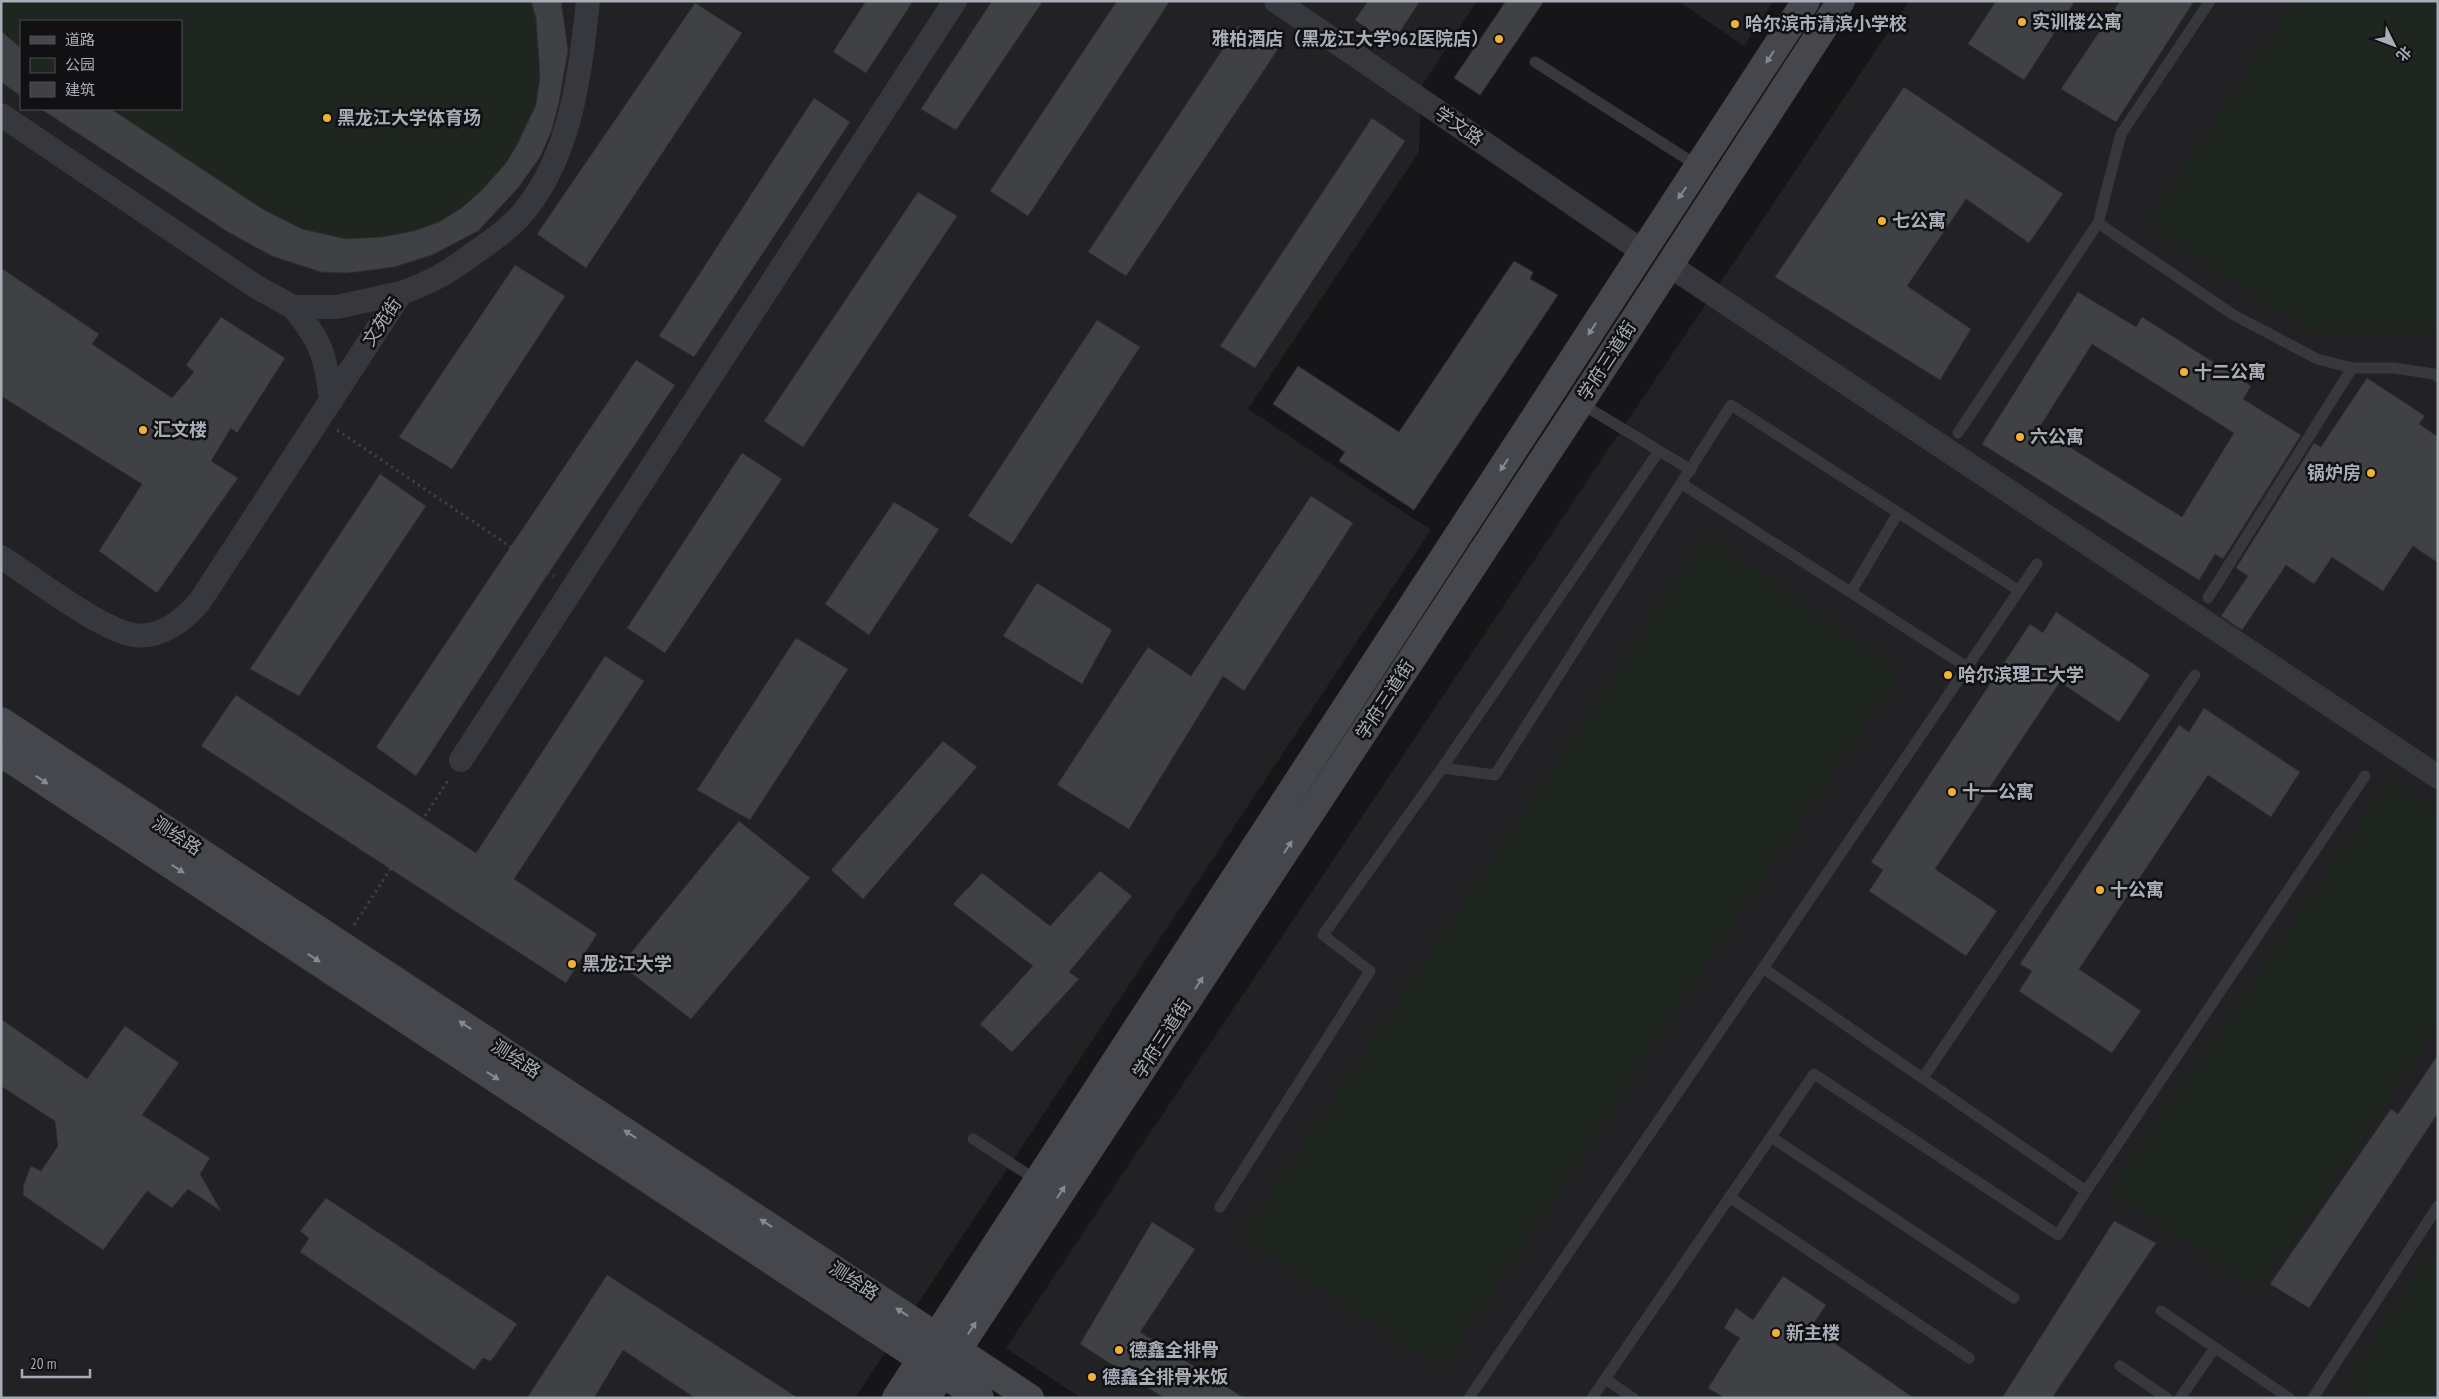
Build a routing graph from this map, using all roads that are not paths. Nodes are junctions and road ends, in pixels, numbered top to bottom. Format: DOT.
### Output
graph roads {
  1 [pos="588,1"];
  2 [pos="955,1"];
  3 [pos="1276,1"];
  4 [pos="1806,1"];
  5 [pos="1842,1"];
  6 [pos="2210,1"];
  7 [pos="1535,62"];
  8 [pos="1,115"];
  9 [pos="1700,167"];
  10 [pos="2098,223"];
  11 [pos="1642,251"];
  12 [pos="1669,265"];
  13 [pos="401,293"];
  14 [pos="293,307"];
  15 [pos="2352,368"];
  16 [pos="2438,377"];
  17 [pos="1580,403"];
  18 [pos="325,409"];
  19 [pos="1958,433"];
  20 [pos="1659,451"];
  21 [pos="1691,470"];
  22 [pos="1682,484"];
  23 [pos="1898,513"];
  24 [pos="1,558"];
  25 [pos="2037,564"];
  26 [pos="2018,590"];
  27 [pos="1851,592"];
  28 [pos="2208,598"];
  29 [pos="1967,667"];
  30 [pos="2195,675"];
  31 [pos="1,721"];
  32 [pos="1,753"];
  33 [pos="461,760"];
  34 [pos="1442,768"];
  35 [pos="2365,776"];
  36 [pos="2438,777"];
  37 [pos="1763,968"];
  38 [pos="1922,1078"];
  39 [pos="1771,1137"];
  40 [pos="973,1139"];
  41 [pos="1038,1181"];
  42 [pos="2086,1191"];
  43 [pos="1729,1198"];
  44 [pos="2438,1206"];
  45 [pos="1220,1207"];
  46 [pos="2014,1298"];
  47 [pos="2161,1311"];
  48 [pos="947,1343"];
  49 [pos="2214,1349"];
  50 [pos="1969,1358"];
  51 [pos="932,1366"];
  52 [pos="2120,1366"];
  53 [pos="1605,1379"];
  54 [pos="896,1398"];
  55 [pos="926,1398"];
  56 [pos="980,1398"];
  57 [pos="1030,1398"];
  58 [pos="1469,1398"];
  59 [pos="1592,1398"];
  60 [pos="1633,1398"];
  61 [pos="2167,1398"];
  62 [pos="2180,1398"];
  63 [pos="2290,1398"];
  64 [pos="2313,1398"];
  1 -- 13 [label="street, 文苑街"];
  2 -- 33 [label="street"];
  3 -- 11 [label="street, 学文路"];
  4 -- 9 [label="main road, 学府三道街, one-way"];
  5 -- 12 [label="main road, 学府三道街"];
  6 -- 10 [label="lane"];
  7 -- 9 [label="lane"];
  8 -- 14 [label="street"];
  9 -- 11 [label="main road, 学府三道街, one-way"];
  10 -- 15 [label="lane"];
  10 -- 19 [label="lane"];
  11 -- 41 [label="main road, 学府三道街, one-way"];
  12 -- 17 [label="main road, 学府三道街"];
  12 -- 36 [label="street"];
  13 -- 14 [label="street"];
  13 -- 18 [label="street, 文苑街"];
  14 -- 18 [label="street"];
  15 -- 16 [label="lane"];
  15 -- 28 [label="lane"];
  17 -- 20 [label="lane"];
  48 -- 17 [label="main road, 学府三道街, one-way"];
  18 -- 24 [label="street, 文苑街"];
  20 -- 21 [label="lane"];
  20 -- 34 [label="lane"];
  21 -- 22 [label="lane"];
  21 -- 23 [label="lane"];
  22 -- 27 [label="lane"];
  22 -- 34 [label="lane"];
  23 -- 26 [label="lane"];
  23 -- 27 [label="lane"];
  25 -- 26 [label="lane"];
  26 -- 29 [label="lane"];
  27 -- 29 [label="lane"];
  29 -- 37 [label="lane"];
  30 -- 38 [label="lane"];
  48 -- 31 [label="main road, 测绘路, one-way"];
  32 -- 51 [label="main road, 测绘路, one-way"];
  34 -- 45 [label="lane"];
  35 -- 42 [label="lane"];
  37 -- 38 [label="lane"];
  37 -- 58 [label="lane"];
  38 -- 42 [label="lane"];
  39 -- 42 [label="lane"];
  39 -- 43 [label="lane"];
  39 -- 46 [label="lane"];
  40 -- 41 [label="lane"];
  41 -- 48 [label="main road, 学府三道街"];
  43 -- 50 [label="lane"];
  43 -- 53 [label="lane"];
  44 -- 64 [label="lane"];
  47 -- 49 [label="lane"];
  48 -- 51 [label="main road, 学府三道街"];
  48 -- 57 [label="main road, 测绘路"];
  49 -- 62 [label="lane"];
  49 -- 63 [label="lane"];
  51 -- 54 [label="main road, 学府三道街"];
  51 -- 55 [label="main road, 学府三道街"];
  51 -- 56 [label="main road, 测绘路"];
  52 -- 61 [label="lane"];
  53 -- 59 [label="lane"];
  53 -- 60 [label="lane"];
}
